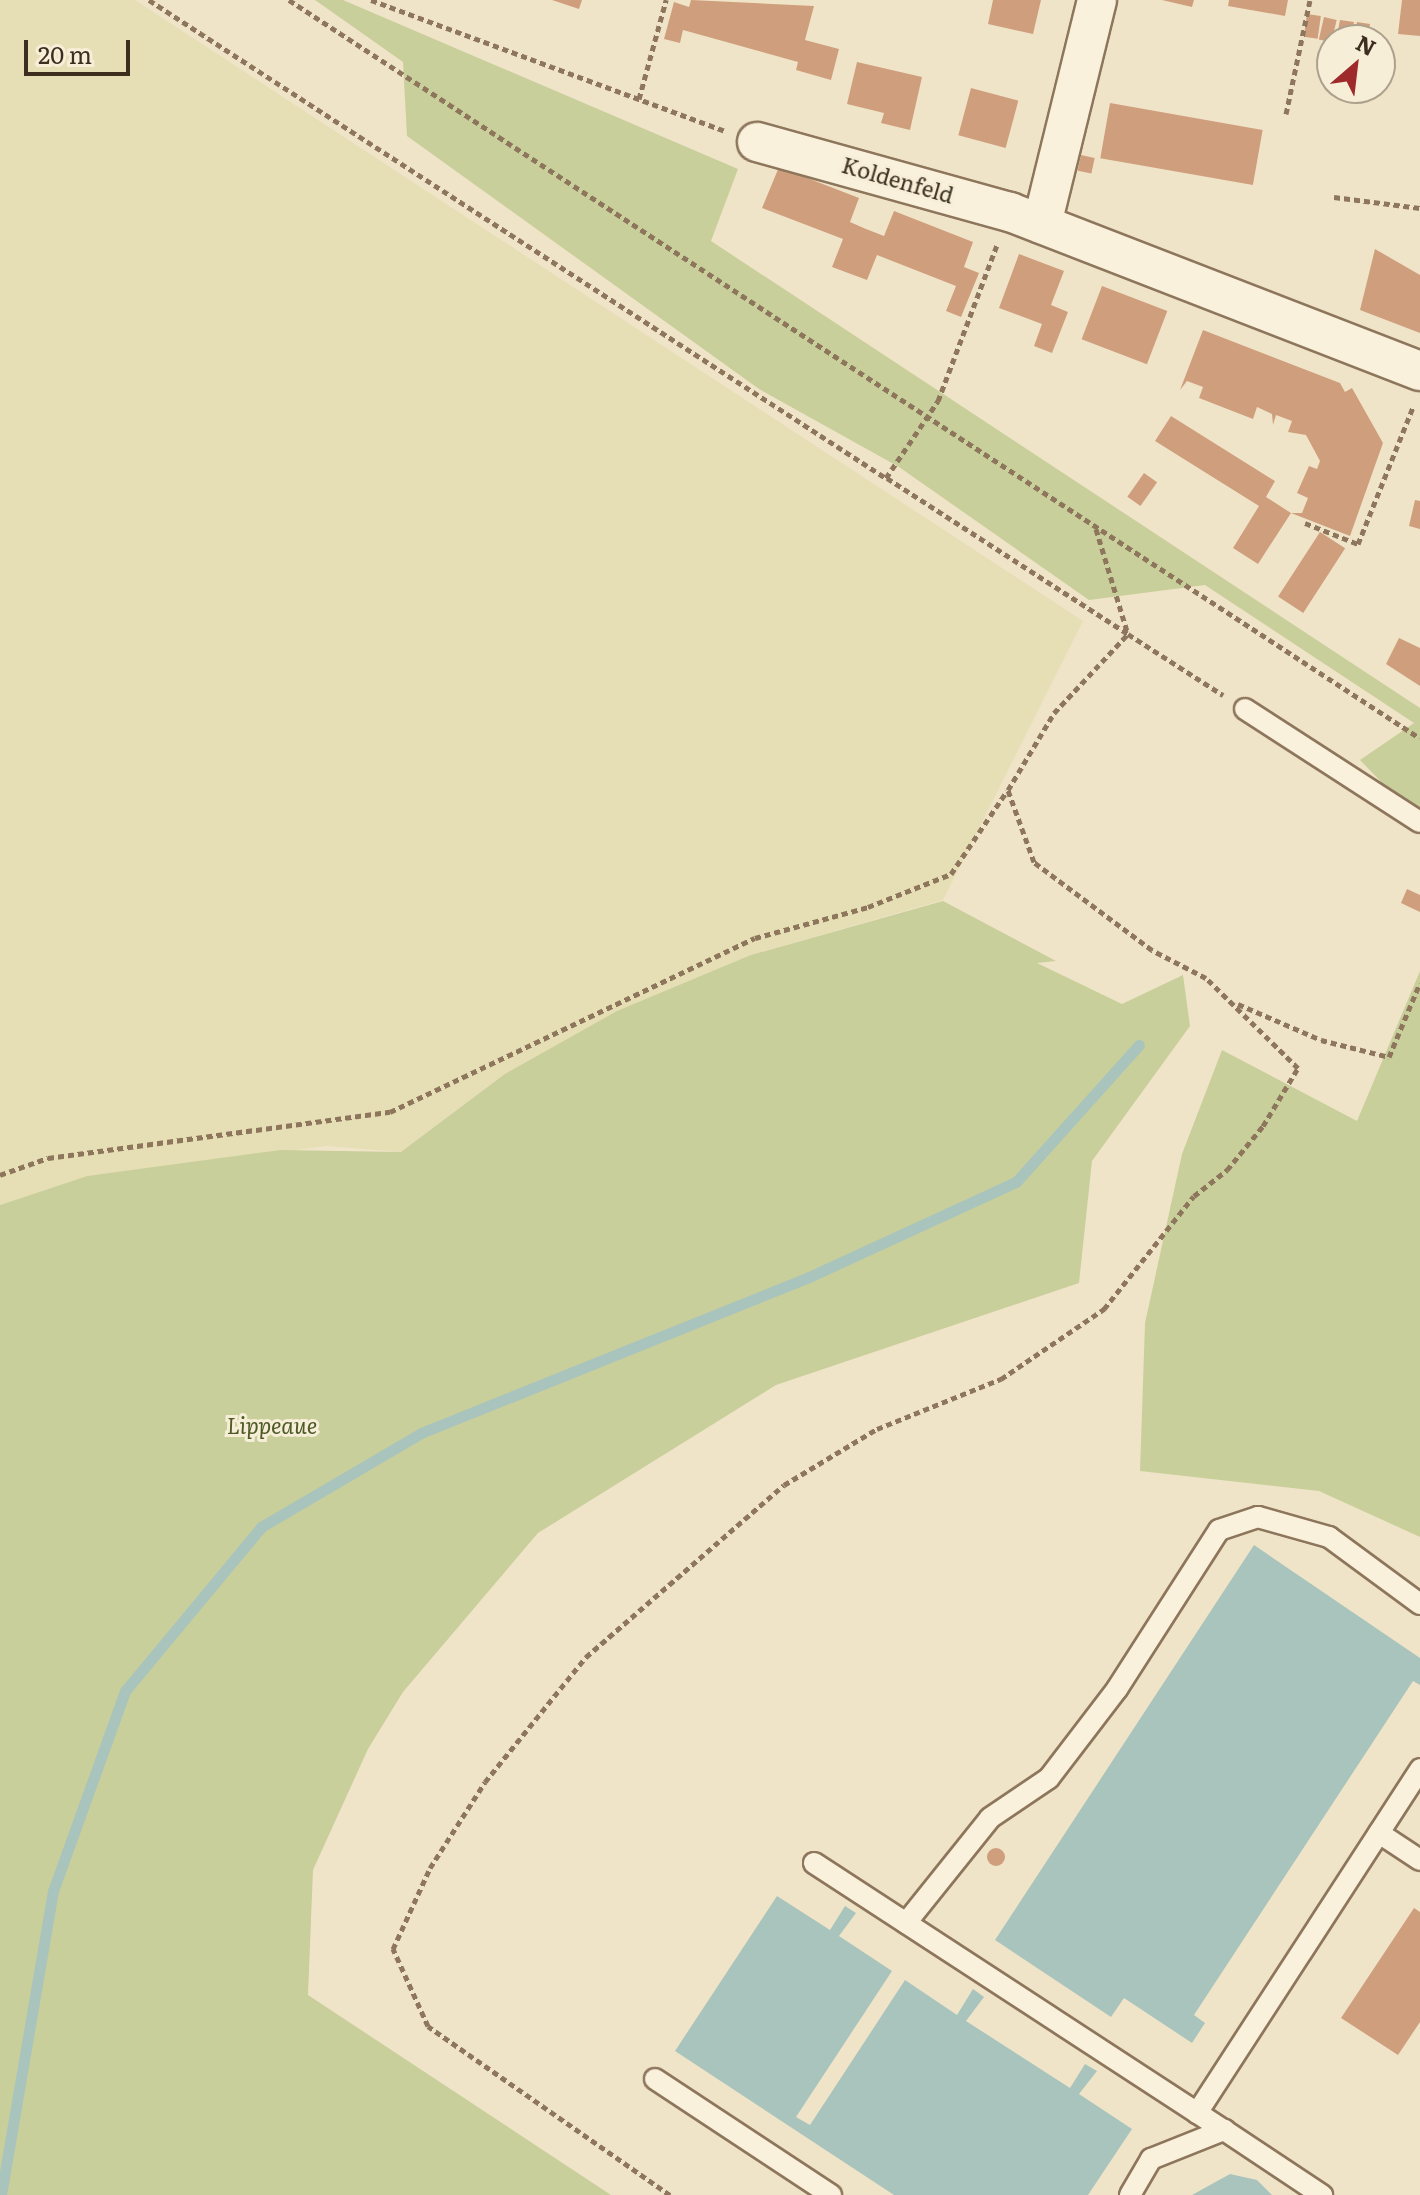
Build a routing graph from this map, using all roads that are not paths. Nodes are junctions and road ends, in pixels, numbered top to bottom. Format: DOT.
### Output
graph roads {
  1 [pos="1097,0"];
  2 [pos="757,142"];
  3 [pos="1026,218"];
  4 [pos="1417,387"];
  5 [pos="1245,709"];
  6 [pos="1420,822"];
  7 [pos="1420,1604"];
  8 [pos="1420,1769"];
  9 [pos="1379,1833"];
  10 [pos="1420,1860"];
  11 [pos="814,1863"];
  12 [pos="906,1923"];
  13 [pos="655,2079"];
  14 [pos="1197,2113"];
  15 [pos="1224,2130"];
  16 [pos="831,2195"];
  17 [pos="1130,2195"];
  18 [pos="1322,2195"];
  1 -- 3 [label="street"];
  2 -- 3 [label="street, Koldenfeld"];
  3 -- 4 [label="street, Koldenfeld"];
  5 -- 6 [label="lane"];
  7 -- 12 [label="lane"];
  8 -- 9 [label="lane"];
  9 -- 10 [label="lane"];
  9 -- 14 [label="lane"];
  11 -- 12 [label="lane"];
  12 -- 14 [label="lane"];
  13 -- 16 [label="lane"];
  14 -- 15 [label="lane"];
  15 -- 17 [label="lane"];
  15 -- 18 [label="lane"];
}
